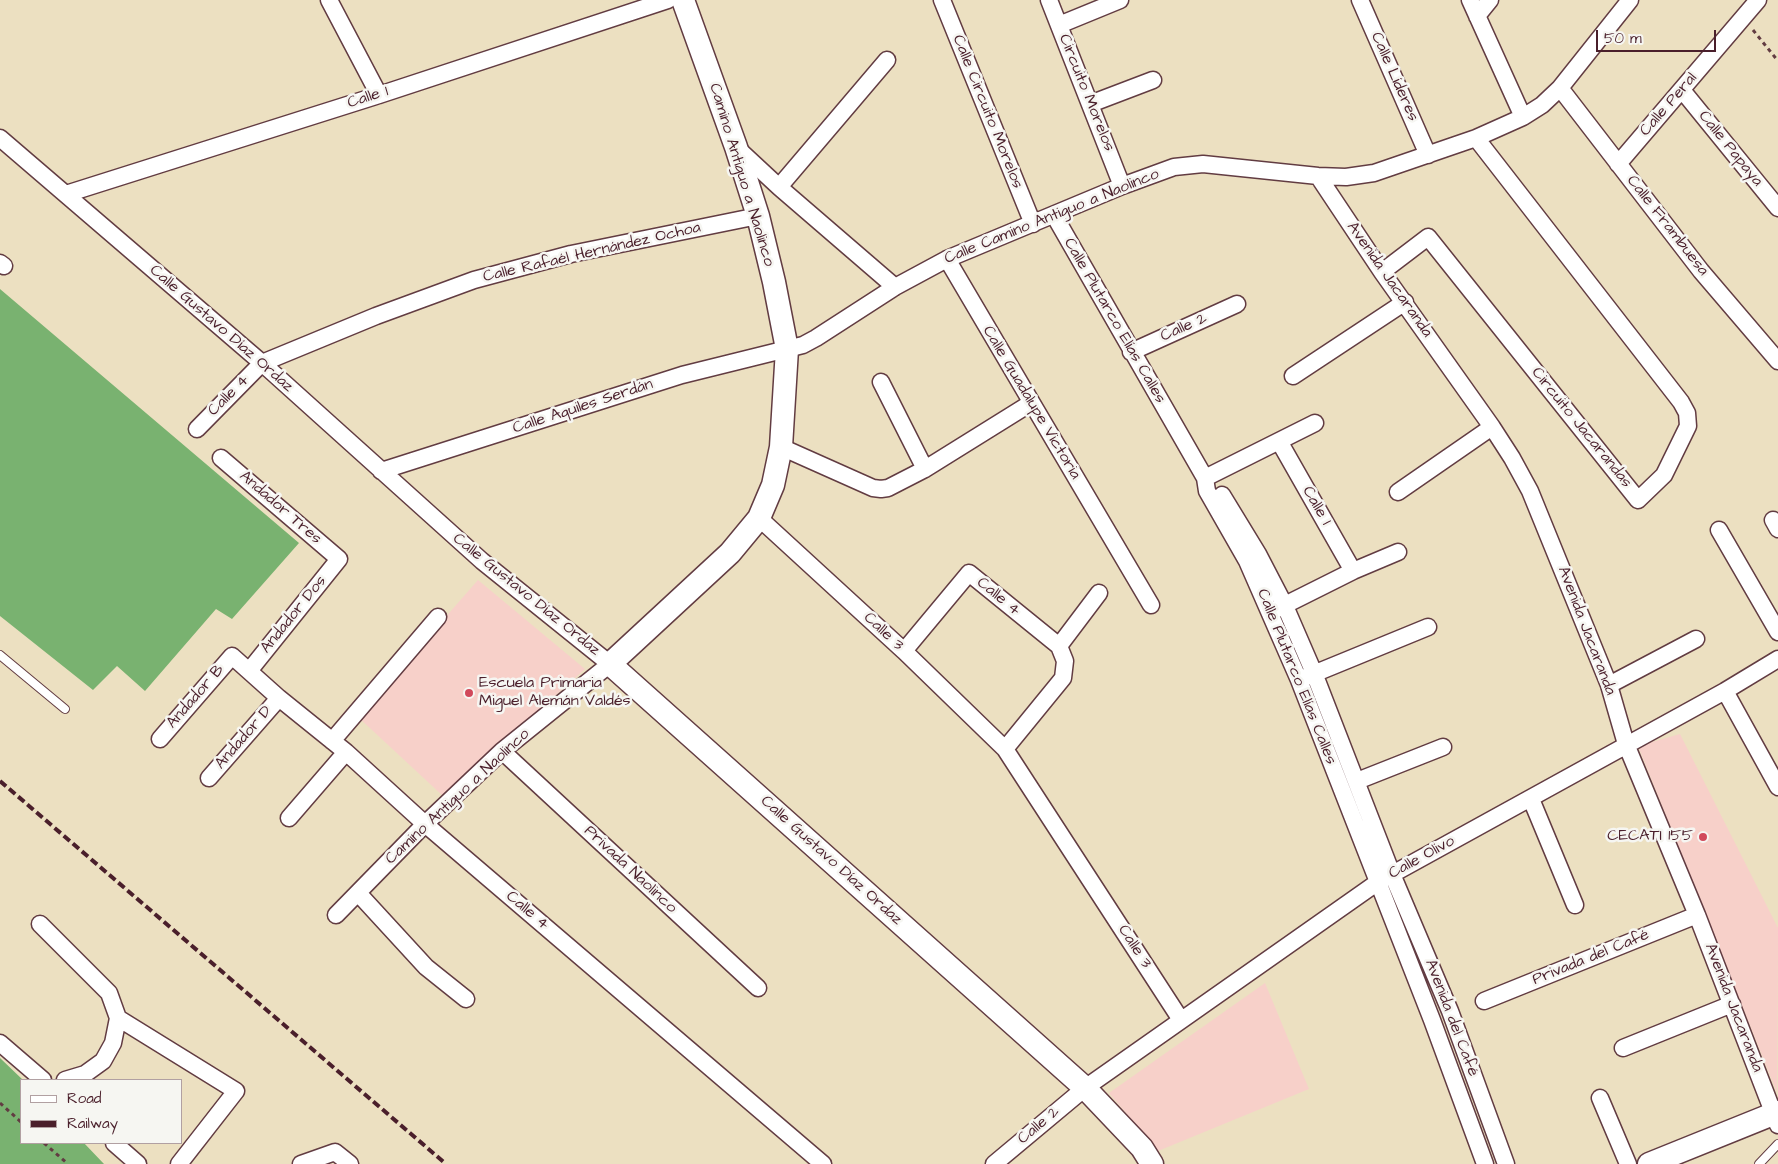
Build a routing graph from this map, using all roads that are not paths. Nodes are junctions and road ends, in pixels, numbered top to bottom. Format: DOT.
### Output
graph roads {
  1 [pos="329,0"];
  2 [pos="668,0"];
  3 [pos="683,0"];
  4 [pos="942,0"];
  5 [pos="1049,0"];
  6 [pos="1120,0"];
  7 [pos="1360,0"];
  8 [pos="1470,0"];
  9 [pos="1490,0"];
  10 [pos="1630,0"];
  11 [pos="1758,0"];
  12 [pos="1477,16"];
  13 [pos="1059,25"];
  14 [pos="887,60"];
  15 [pos="1153,80"];
  16 [pos="1560,88"];
  17 [pos="1682,90"];
  18 [pos="379,95"];
  19 [pos="1090,104"];
  20 [pos="1522,117"];
  21 [pos="0,138"];
  22 [pos="1476,138"];
  23 [pos="736,147"];
  24 [pos="1428,155"];
  25 [pos="1618,164"];
  26 [pos="1318,176"];
  27 [pos="1122,186"];
  28 [pos="779,187"];
  29 [pos="66,194"];
  30 [pos="1778,208"];
  31 [pos="1054,215"];
  32 [pos="758,216"];
  33 [pos="1033,224"];
  34 [pos="947,259"];
  35 [pos="1382,272"];
  36 [pos="894,288"];
  37 [pos="1405,302"];
  38 [pos="1237,304"];
  39 [pos="787,349"];
  40 [pos="1131,352"];
  41 [pos="1778,361"];
  42 [pos="262,363"];
  43 [pos="1293,376"];
  44 [pos="881,382"];
  45 [pos="1031,403"];
  46 [pos="1315,423"];
  47 [pos="1492,427"];
  48 [pos="197,428"];
  49 [pos="1279,441"];
  50 [pos="781,447"];
  51 [pos="222,458"];
  52 [pos="925,469"];
  53 [pos="380,471"];
  54 [pos="1205,478"];
  55 [pos="1398,492"];
  56 [pos="758,518"];
  57 [pos="1719,530"];
  58 [pos="1398,552"];
  59 [pos="339,559"];
  60 [pos="1353,571"];
  61 [pos="1099,593"];
  62 [pos="1151,605"];
  63 [pos="1278,609"];
  64 [pos="438,617"];
  65 [pos="1428,627"];
  66 [pos="1778,632"];
  67 [pos="1696,639"];
  68 [pos="1059,646"];
  69 [pos="904,651"];
  70 [pos="0,655"];
  71 [pos="232,656"];
  72 [pos="1778,659"];
  73 [pos="610,664"];
  74 [pos="249,671"];
  75 [pos="1307,676"];
  76 [pos="1609,685"];
  77 [pos="1725,691"];
  78 [pos="279,698"];
  79 [pos="66,709"];
  80 [pos="160,739"];
  81 [pos="332,741"];
  82 [pos="1626,744"];
  83 [pos="1443,747"];
  84 [pos="1005,750"];
  85 [pos="502,751"];
  86 [pos="346,752"];
  87 [pos="209,778"];
  88 [pos="1357,781"];
  89 [pos="1778,788"];
  90 [pos="1530,799"];
  91 [pos="289,818"];
  92 [pos="425,824"];
  93 [pos="1385,878"];
  94 [pos="358,893"];
  95 [pos="1575,905"];
  96 [pos="336,914"];
  97 [pos="1697,915"];
  98 [pos="40,924"];
  99 [pos="758,988"];
  100 [pos="466,999"];
  101 [pos="1484,1001"];
  102 [pos="1732,1004"];
  103 [pos="1450,1011"];
  104 [pos="118,1018"];
  105 [pos="1181,1020"];
  106 [pos="1432,1020"];
  107 [pos="0,1043"];
  108 [pos="1623,1048"];
  109 [pos="42,1079"];
  110 [pos="69,1079"];
  111 [pos="1085,1088"];
  112 [pos="1600,1098"];
  113 [pos="1776,1117"];
  114 [pos="115,1144"];
  115 [pos="1778,1144"];
  116 [pos="1656,1163"];
  117 [pos="138,1164"];
  118 [pos="179,1164"];
  119 [pos="301,1164"];
  120 [pos="350,1164"];
  121 [pos="823,1164"];
  122 [pos="994,1164"];
  123 [pos="1152,1164"];
  124 [pos="1485,1164"];
  125 [pos="1506,1164"];
  126 [pos="1628,1164"];
  127 [pos="1759,1164"];
  1 -- 18 [label="street"];
  2 -- 18 [label="street, Calle 1"];
  3 -- 23 [label="main road, Camino Antiguo a Naolinco"];
  4 -- 33 [label="street, Calle Circuito Morelos"];
  5 -- 13 [label="street, Circuito Morelos"];
  6 -- 13 [label="street"];
  7 -- 24 [label="street, Calle Líderes"];
  8 -- 12 [label="street"];
  9 -- 12 [label="street"];
  10 -- 16 [label="street, Calle Camino Antiguo a Naolinco"];
  11 -- 17 [label="street, Calle Peral"];
  12 -- 20 [label="street"];
  13 -- 19 [label="street, Circuito Morelos"];
  14 -- 28 [label="street"];
  15 -- 19 [label="street"];
  16 -- 20 [label="street, Calle Camino Antiguo a Naolinco"];
  16 -- 25 [label="street, Calle Frambuesa"];
  17 -- 25 [label="street, Calle Peral"];
  17 -- 30 [label="street, Calle Papaya"];
  18 -- 29 [label="street, Calle 1"];
  19 -- 27 [label="street, Circuito Morelos"];
  20 -- 22 [label="street, Calle Camino Antiguo a Naolinco"];
  21 -- 29 [label="street, Calle Gustavo Díaz Ordaz"];
  22 -- 24 [label="street, Calle Camino Antiguo a Naolinco"];
  22 -- 35 [label="street, Circuito Jacarandas"];
  23 -- 28 [label="street"];
  23 -- 32 [label="main road, Camino Antiguo a Naolinco"];
  24 -- 26 [label="street, Calle Camino Antiguo a Naolinco"];
  25 -- 41 [label="street, Calle Frambuesa"];
  26 -- 27 [label="street, Calle Camino Antiguo a Naolinco"];
  26 -- 35 [label="street, Avenida Jacaranda"];
  27 -- 31 [label="street, Calle Camino Antiguo a Naolinco"];
  28 -- 36 [label="street"];
  29 -- 42 [label="street, Calle Gustavo Díaz Ordaz"];
  31 -- 33 [label="street, Calle Camino Antiguo a Naolinco"];
  31 -- 40 [label="street, Calle Plutarco Elías Calles"];
  32 -- 39 [label="main road, Camino Antiguo a Naolinco"];
  32 -- 42 [label="street, Calle Rafaél Hernández Ochoa"];
  33 -- 34 [label="street, Calle Camino Antiguo a Naolinco"];
  34 -- 36 [label="street, Calle Camino Antiguo a Naolinco"];
  34 -- 45 [label="street, Calle Guadalupe Victoria"];
  35 -- 37 [label="street, Avenida Jacaranda"];
  36 -- 39 [label="street, Calle Camino Antiguo a Naolinco"];
  37 -- 43 [label="street"];
  37 -- 47 [label="street, Avenida Jacaranda"];
  38 -- 40 [label="street, Calle 2"];
  39 -- 50 [label="main road, Camino Antiguo a Naolinco"];
  39 -- 53 [label="street, Calle Aquiles Serdán"];
  40 -- 54 [label="street, Calle Plutarco Elías Calles"];
  42 -- 48 [label="street, Calle 4"];
  42 -- 53 [label="street, Calle Gustavo Díaz Ordaz"];
  44 -- 52 [label="street"];
  45 -- 52 [label="street"];
  45 -- 62 [label="street, Calle Guadalupe Victoria"];
  46 -- 49 [label="street"];
  47 -- 55 [label="street"];
  47 -- 76 [label="street, Avenida Jacaranda"];
  49 -- 54 [label="street"];
  49 -- 60 [label="street, Calle 1"];
  50 -- 52 [label="street"];
  50 -- 56 [label="main road, Camino Antiguo a Naolinco"];
  51 -- 59 [label="street, Andador Tres"];
  53 -- 73 [label="street, Calle Gustavo Díaz Ordaz"];
  54 -- 63 [label="street, Calle Plutarco Elías Calles"];
  56 -- 69 [label="street, Calle 3"];
  56 -- 73 [label="main road, Camino Antiguo a Naolinco"];
  57 -- 66 [label="street"];
  58 -- 60 [label="street"];
  59 -- 74 [label="street, Andador Dos"];
  60 -- 63 [label="street"];
  61 -- 68 [label="street"];
  63 -- 75 [label="street, Calle Plutarco Elías Calles"];
  64 -- 81 [label="street"];
  65 -- 75 [label="street"];
  67 -- 76 [label="street"];
  68 -- 69 [label="street, Calle 4"];
  68 -- 84 [label="street"];
  69 -- 84 [label="street, Calle 3"];
  70 -- 79 [label="lane"];
  71 -- 74 [label="street, Calle 4"];
  71 -- 80 [label="street, Andador B"];
  72 -- 77 [label="street, Calle Olivo"];
  73 -- 85 [label="street, Camino Antiguo a Naolinco"];
  73 -- 111 [label="main road, Calle Gustavo Díaz Ordaz"];
  74 -- 78 [label="street, Calle 4"];
  75 -- 88 [label="street, Calle Plutarco Elías Calles"];
  75 -- 93 [label="street, Calle Plutarco Elías Calles"];
  76 -- 82 [label="street, Avenida Jacaranda"];
  77 -- 82 [label="street, Calle Olivo"];
  77 -- 89 [label="street"];
  78 -- 81 [label="street, Calle 4"];
  78 -- 87 [label="street, Andador D"];
  81 -- 86 [label="street, Calle 4"];
  82 -- 90 [label="street, Calle Olivo"];
  82 -- 97 [label="street, Avenida Jacaranda"];
  83 -- 88 [label="street"];
  84 -- 105 [label="street, Calle 3"];
  85 -- 92 [label="street, Camino Antiguo a Naolinco"];
  85 -- 99 [label="street, Privada Naolinco"];
  86 -- 91 [label="street"];
  86 -- 92 [label="street, Calle 4"];
  88 -- 93 [label="street, Calle Plutarco Elías Calles"];
  90 -- 93 [label="street, Calle Olivo"];
  90 -- 95 [label="street"];
  92 -- 94 [label="street, Camino Antiguo a Naolinco"];
  92 -- 121 [label="street, Calle 4"];
  93 -- 103 [label="street, Avenida del Café"];
  93 -- 105 [label="street, Calle Olivo"];
  93 -- 106 [label="street, Avenida del Café"];
  94 -- 96 [label="street, Camino Antiguo a Naolinco"];
  94 -- 100 [label="street"];
  97 -- 101 [label="street, Privada del Café"];
  97 -- 102 [label="street, Avenida Jacaranda"];
  98 -- 104 [label="street"];
  102 -- 108 [label="street"];
  102 -- 113 [label="street, Avenida Jacaranda"];
  103 -- 106 [label="street"];
  103 -- 125 [label="street, Avenida del Café"];
  104 -- 110 [label="street"];
  104 -- 118 [label="street"];
  105 -- 111 [label="street, Calle Olivo"];
  106 -- 124 [label="street, Avenida del Café"];
  107 -- 109 [label="street"];
  111 -- 122 [label="street, Calle 2"];
  111 -- 123 [label="main road, Calle Gustavo Díaz Ordaz"];
  112 -- 126 [label="street"];
  113 -- 116 [label="main road"];
  114 -- 117 [label="street"];
  115 -- 127 [label="lane"];
  119 -- 120 [label="street"];
}
